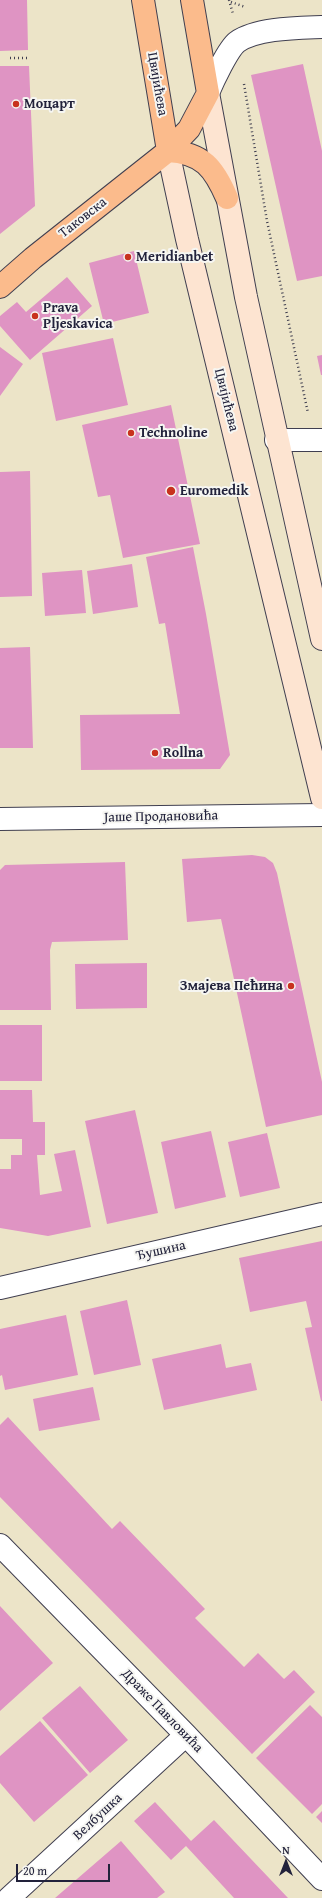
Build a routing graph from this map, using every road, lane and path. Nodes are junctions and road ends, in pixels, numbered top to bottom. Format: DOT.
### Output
graph roads {
  1 [pos="143,0"];
  2 [pos="192,0"];
  3 [pos="229,0"];
  4 [pos="322,27"];
  5 [pos="237,42"];
  6 [pos="10,58"];
  7 [pos="28,58"];
  8 [pos="208,93"];
  9 [pos="168,151"];
  10 [pos="227,198"];
  11 [pos="0,287"];
  12 [pos="276,440"];
  13 [pos="318,440"];
  14 [pos="322,639"];
  15 [pos="322,798"];
  16 [pos="322,815"];
  17 [pos="0,819"];
  18 [pos="322,1214"];
  19 [pos="0,1288"];
  20 [pos="0,1545"];
  21 [pos="186,1735"];
  22 [pos="322,1879"];
  23 [pos="9,1898"];
  1 -- 9 [label="main road, Цвијићева"];
  2 -- 8 [label="main road"];
  3 -- 5 [label="path"];
  4 -- 5 [label="street"];
  5 -- 8 [label="street"];
  5 -- 13 [label="path"];
  6 -- 7 [label="path"];
  8 -- 9 [label="main road, Таковска"];
  8 -- 10 [label="main road"];
  9 -- 10 [label="main road"];
  9 -- 11 [label="main road, Таковска"];
  9 -- 15 [label="main road, Цвијићева"];
  10 -- 12 [label="main road"];
  12 -- 13 [label="street"];
  12 -- 14 [label="main road"];
  16 -- 17 [label="street, Јаше Продановића"];
  18 -- 19 [label="street, Ђушина"];
  20 -- 21 [label="street, Драже Павловића"];
  21 -- 22 [label="street, Драже Павловића"];
  21 -- 23 [label="street, Велбушка"];
}
